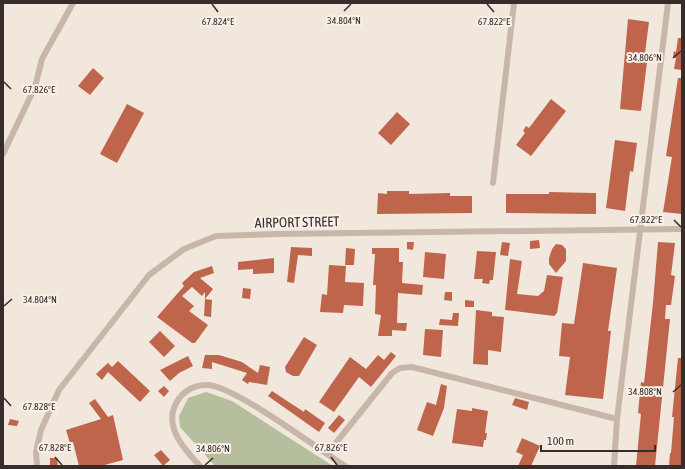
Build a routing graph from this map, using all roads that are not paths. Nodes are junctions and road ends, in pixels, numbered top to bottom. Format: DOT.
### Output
graph roads {
  1 [pos="73,3"];
  2 [pos="514,3"];
  3 [pos="668,3"];
  4 [pos="3,154"];
  5 [pos="493,183"];
  6 [pos="682,229"];
  7 [pos="642,230"];
  8 [pos="617,419"];
  9 [pos="327,454"];
  10 [pos="37,466"];
  11 [pos="200,466"];
  12 [pos="345,466"];
  13 [pos="614,466"];
  1 -- 4 [label="street"];
  2 -- 5 [label="street"];
  3 -- 7 [label="street"];
  6 -- 7 [label="street, AIRPORT STREET"];
  7 -- 8 [label="street"];
  7 -- 10 [label="street, AIRPORT STREET"];
  8 -- 9 [label="street"];
  8 -- 13 [label="street"];
  9 -- 11 [label="street"];
  9 -- 12 [label="street"];
}
